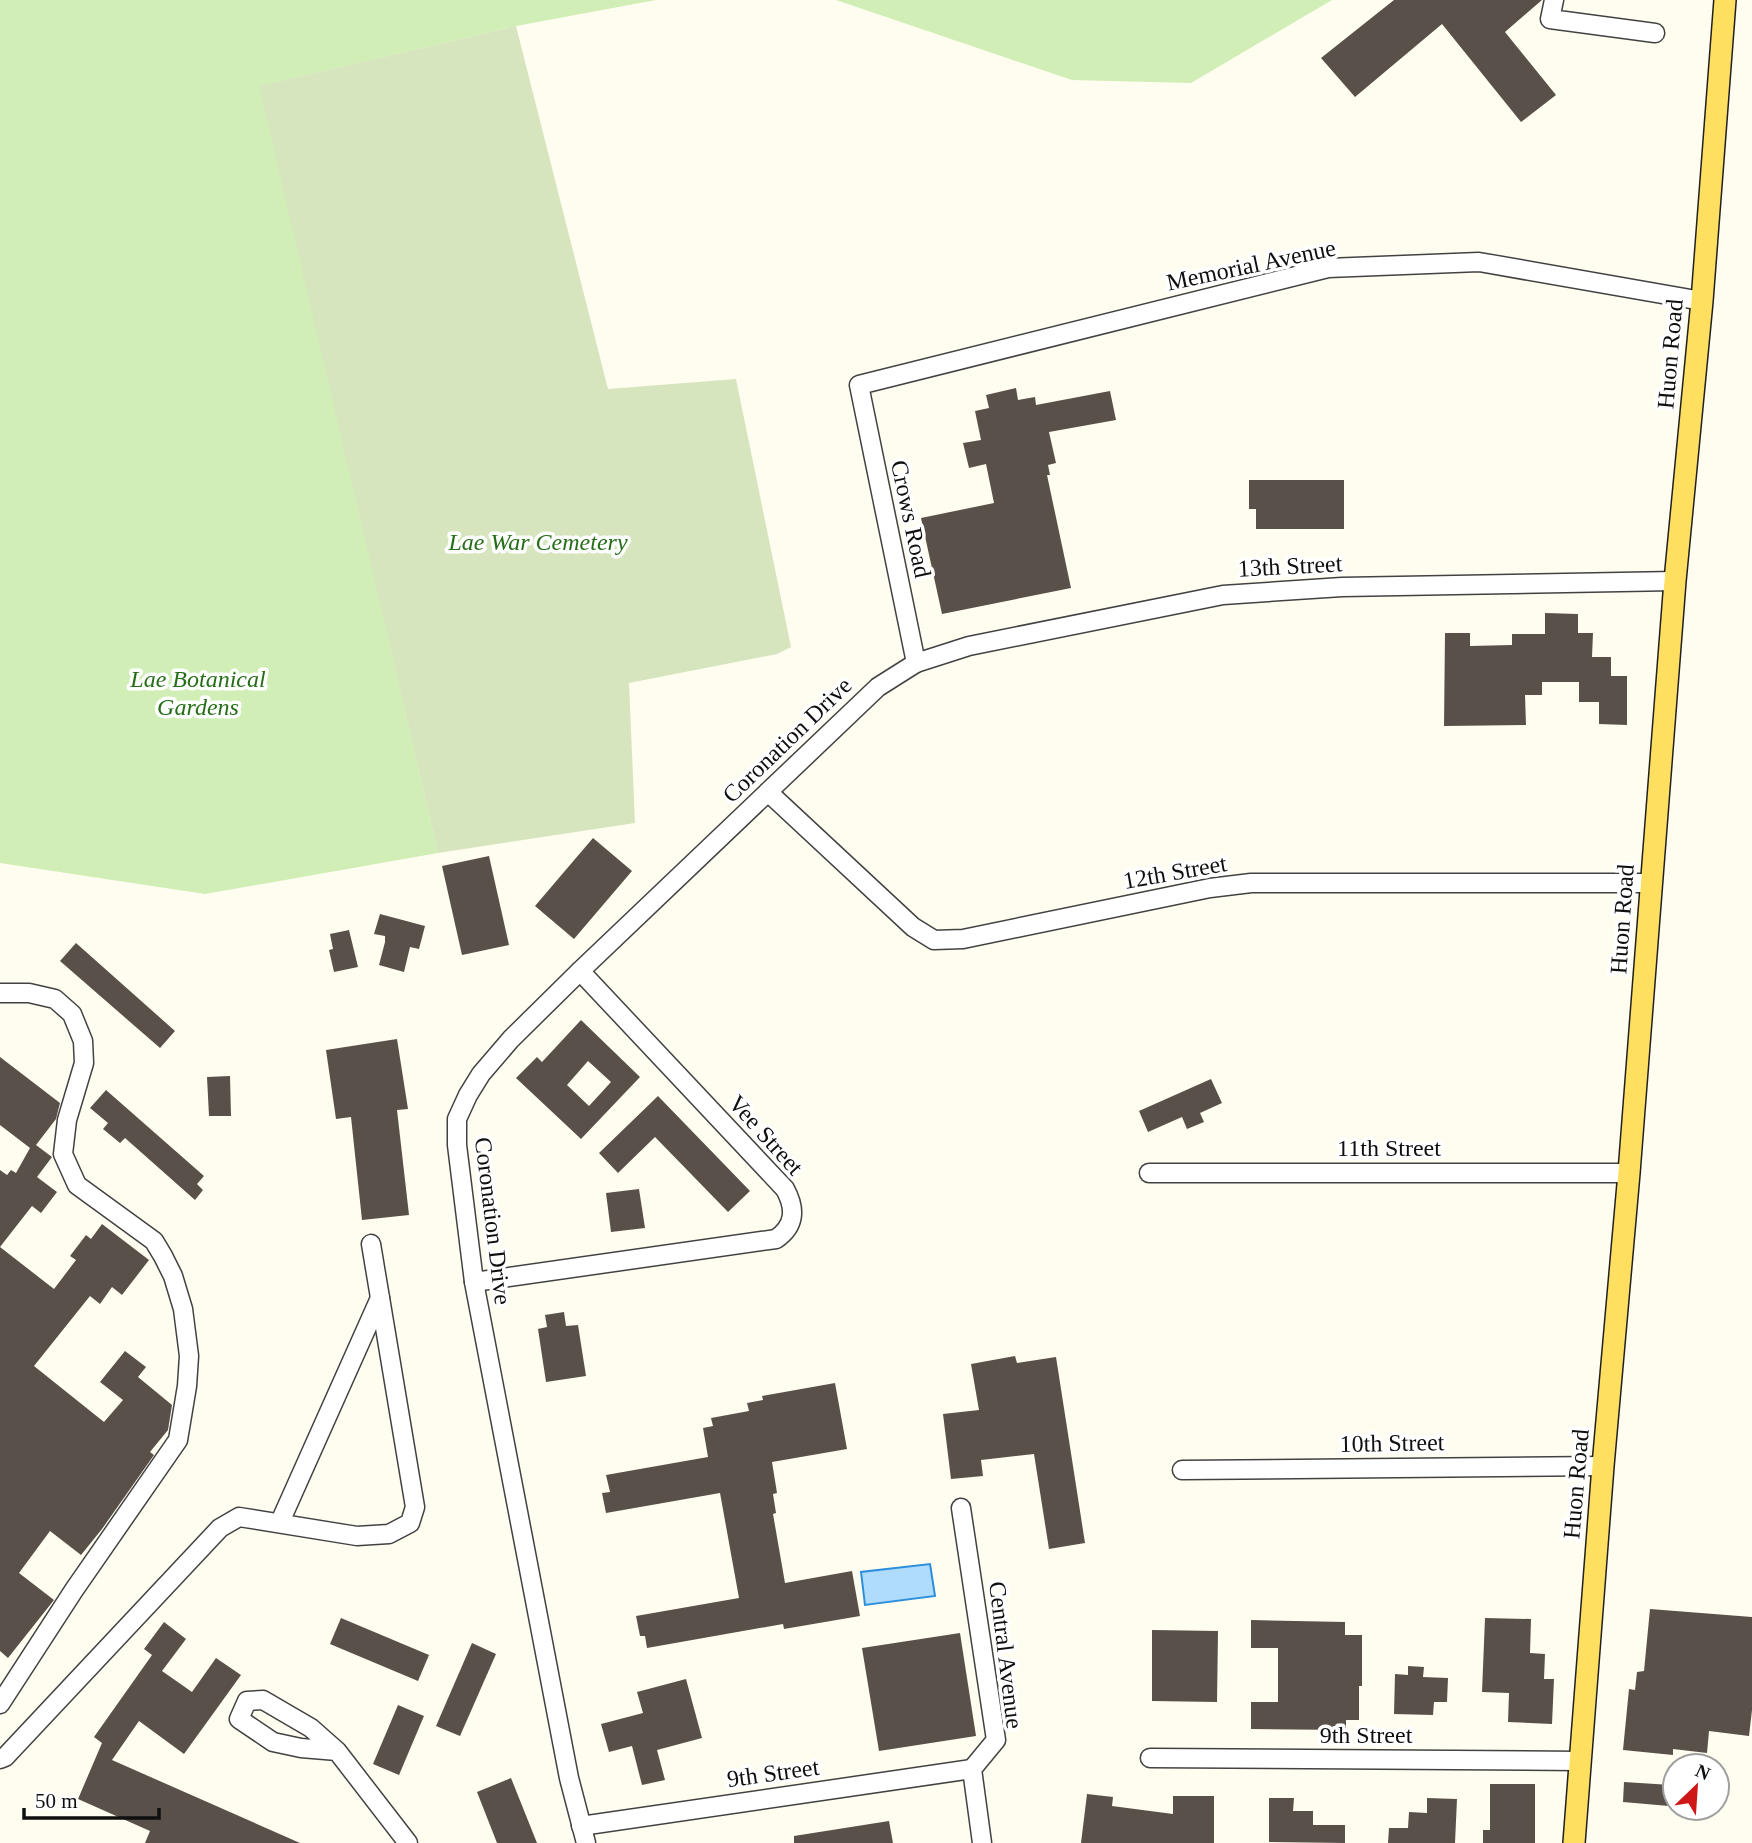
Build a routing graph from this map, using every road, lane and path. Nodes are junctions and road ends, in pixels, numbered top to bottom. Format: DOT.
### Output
graph roads {
  1 [pos="1554,0"];
  2 [pos="1725,0"];
  3 [pos="1655,33"];
  4 [pos="1702,301"];
  5 [pos="859,385"];
  6 [pos="1675,581"];
  7 [pos="916,663"];
  8 [pos="768,792"];
  9 [pos="1651,883"];
  10 [pos="580,971"];
  11 [pos="0,993"];
  12 [pos="1149,1173"];
  13 [pos="1629,1173"];
  14 [pos="371,1244"];
  15 [pos="474,1282"];
  16 [pos="380,1298"];
  17 [pos="1603,1466"];
  18 [pos="1182,1470"];
  19 [pos="961,1508"];
  20 [pos="280,1522"];
  21 [pos="0,1704"];
  22 [pos="337,1751"];
  23 [pos="1150,1758"];
  24 [pos="0,1759"];
  25 [pos="1581,1761"];
  26 [pos="972,1769"];
  27 [pos="583,1834"];
  28 [pos="408,1843"];
  29 [pos="982,1843"];
  30 [pos="1574,1843"];
  1 -- 3 [label="street"];
  2 -- 4 [label="main road, Huon Road"];
  4 -- 5 [label="street, Memorial Avenue"];
  4 -- 6 [label="main road, Huon Road"];
  5 -- 7 [label="street, Crows Road"];
  6 -- 7 [label="street, 13th Street"];
  6 -- 9 [label="main road, Huon Road"];
  7 -- 8 [label="street, Coronation Drive"];
  8 -- 9 [label="street, 12th Street"];
  8 -- 10 [label="street, Coronation Drive"];
  9 -- 13 [label="main road, Huon Road"];
  10 -- 15 [label="street, Coronation Drive"];
  10 -- 15 [label="street, Vee Street"];
  11 -- 21 [label="street"];
  12 -- 13 [label="street, 11th Street"];
  13 -- 17 [label="main road, Huon Road"];
  14 -- 16 [label="street"];
  15 -- 27 [label="street, Coronation Drive"];
  16 -- 20 [label="street"];
  16 -- 20 [label="street"];
  17 -- 18 [label="street, 10th Street"];
  17 -- 25 [label="main road, Huon Road"];
  19 -- 26 [label="street, Central Avenue"];
  20 -- 24 [label="street"];
  22 -- 22 [label="street"];
  22 -- 28 [label="street"];
  23 -- 25 [label="street, 9th Street"];
  25 -- 30 [label="main road, Huon Road"];
  26 -- 27 [label="street, 9th Street"];
  26 -- 29 [label="street"];
}
